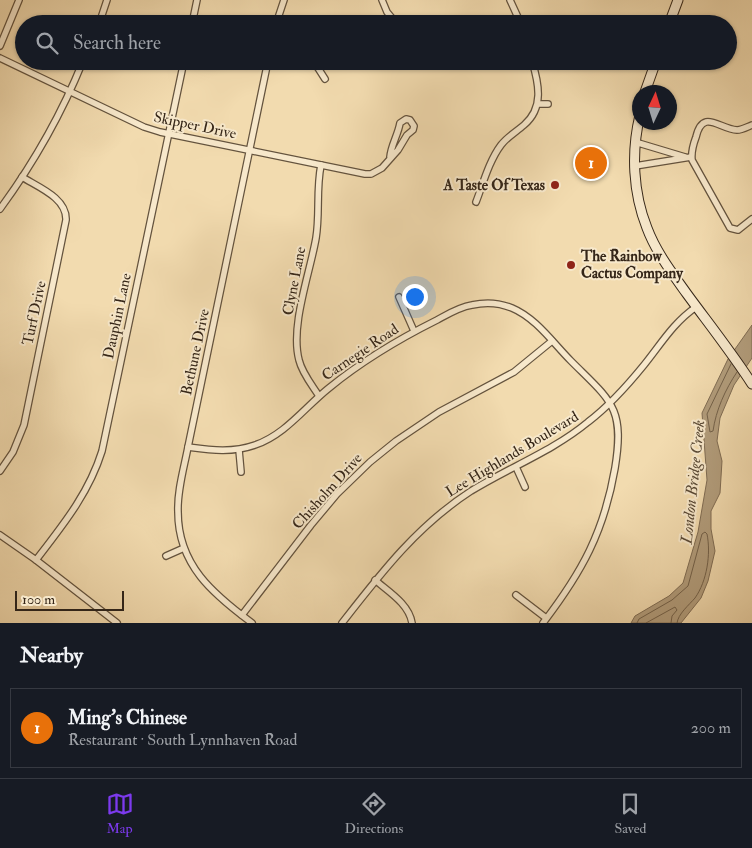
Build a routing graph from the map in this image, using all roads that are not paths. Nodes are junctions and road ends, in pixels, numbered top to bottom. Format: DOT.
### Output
graph roads {
  1 [pos="19,0"];
  2 [pos="107,0"];
  3 [pos="197,0"];
  4 [pos="284,0"];
  5 [pos="382,0"];
  6 [pos="510,0"];
  7 [pos="678,0"];
  8 [pos="102,15"];
  9 [pos="194,15"];
  10 [pos="279,15"];
  11 [pos="390,15"];
  12 [pos="517,15"];
  13 [pos="672,15"];
  14 [pos="0,46"];
  15 [pos="0,58"];
  16 [pos="15,65"];
  17 [pos="25,70"];
  18 [pos="79,70"];
  19 [pos="182,70"];
  20 [pos="266,70"];
  21 [pos="319,70"];
  22 [pos="534,70"];
  23 [pos="653,70"];
  24 [pos="326,79"];
  25 [pos="647,85"];
  26 [pos="70,92"];
  27 [pos="538,104"];
  28 [pos="548,104"];
  29 [pos="752,125"];
  30 [pos="637,130"];
  31 [pos="169,134"];
  32 [pos="635,142"];
  33 [pos="250,150"];
  34 [pos="390,157"];
  35 [pos="689,157"];
  36 [pos="321,165"];
  37 [pos="634,166"];
  38 [pos="22,177"];
  39 [pos="476,202"];
  40 [pos="0,209"];
  41 [pos="752,219"];
  42 [pos="399,297"];
  43 [pos="696,307"];
  44 [pos="414,331"];
  45 [pos="552,341"];
  46 [pos="749,380"];
  47 [pos="319,396"];
  48 [pos="610,402"];
  49 [pos="188,447"];
  50 [pos="239,450"];
  51 [pos="516,467"];
  52 [pos="0,471"];
  53 [pos="241,472"];
  54 [pos="525,487"];
  55 [pos="0,535"];
  56 [pos="184,548"];
  57 [pos="166,556"];
  58 [pos="36,560"];
  59 [pos="375,580"];
  60 [pos="516,595"];
  61 [pos="242,615"];
  62 [pos="544,621"];
  63 [pos="117,623"];
  64 [pos="252,623"];
  65 [pos="342,623"];
  66 [pos="412,623"];
  1 -- 14 [label="street"];
  2 -- 8 [label="street"];
  3 -- 9 [label="street"];
  4 -- 10 [label="street"];
  5 -- 11 [label="street"];
  6 -- 12 [label="street"];
  7 -- 13 [label="street"];
  15 -- 16 [label="street, Skipper Drive"];
  17 -- 26 [label="street, Skipper Drive"];
  18 -- 26 [label="street"];
  19 -- 31 [label="street, Dauphin Lane"];
  20 -- 33 [label="street, Bethune Drive"];
  21 -- 24 [label="street"];
  22 -- 27 [label="street"];
  23 -- 25 [label="street"];
  26 -- 31 [label="street, Skipper Drive"];
  26 -- 38 [label="street"];
  27 -- 28 [label="street"];
  27 -- 39 [label="street"];
  29 -- 35 [label="street"];
  30 -- 32 [label="street"];
  31 -- 33 [label="street, Skipper Drive"];
  31 -- 58 [label="street, Dauphin Lane"];
  32 -- 35 [label="street"];
  32 -- 37 [label="street"];
  33 -- 36 [label="street, Skipper Drive"];
  33 -- 49 [label="street, Bethune Drive"];
  34 -- 34 [label="street"];
  34 -- 36 [label="street, Skipper Drive"];
  35 -- 37 [label="street"];
  35 -- 41 [label="street"];
  36 -- 47 [label="street, Clyne Lane"];
  37 -- 43 [label="street"];
  38 -- 40 [label="street"];
  38 -- 52 [label="street, Turf Drive"];
  42 -- 44 [label="street"];
  43 -- 46 [label="street"];
  43 -- 48 [label="street, Lee Highlands Boulevard"];
  44 -- 45 [label="street, Carnegie Road"];
  44 -- 47 [label="street, Carnegie Road"];
  45 -- 48 [label="street, Carnegie Road"];
  45 -- 61 [label="street, Chisholm Drive"];
  47 -- 50 [label="street, Carnegie Road"];
  48 -- 51 [label="street, Lee Highlands Boulevard"];
  48 -- 62 [label="street"];
  49 -- 50 [label="street, Carnegie Road"];
  49 -- 56 [label="street, Bethune Drive"];
  50 -- 53 [label="street"];
  51 -- 54 [label="street"];
  51 -- 59 [label="street, Lee Highlands Boulevard"];
  55 -- 58 [label="street"];
  56 -- 57 [label="street"];
  56 -- 61 [label="street, Bethune Drive"];
  58 -- 63 [label="street"];
  59 -- 65 [label="street, Lee Highlands Boulevard"];
  59 -- 66 [label="street"];
  60 -- 62 [label="street"];
  61 -- 64 [label="street, Bethune Drive"];
}
